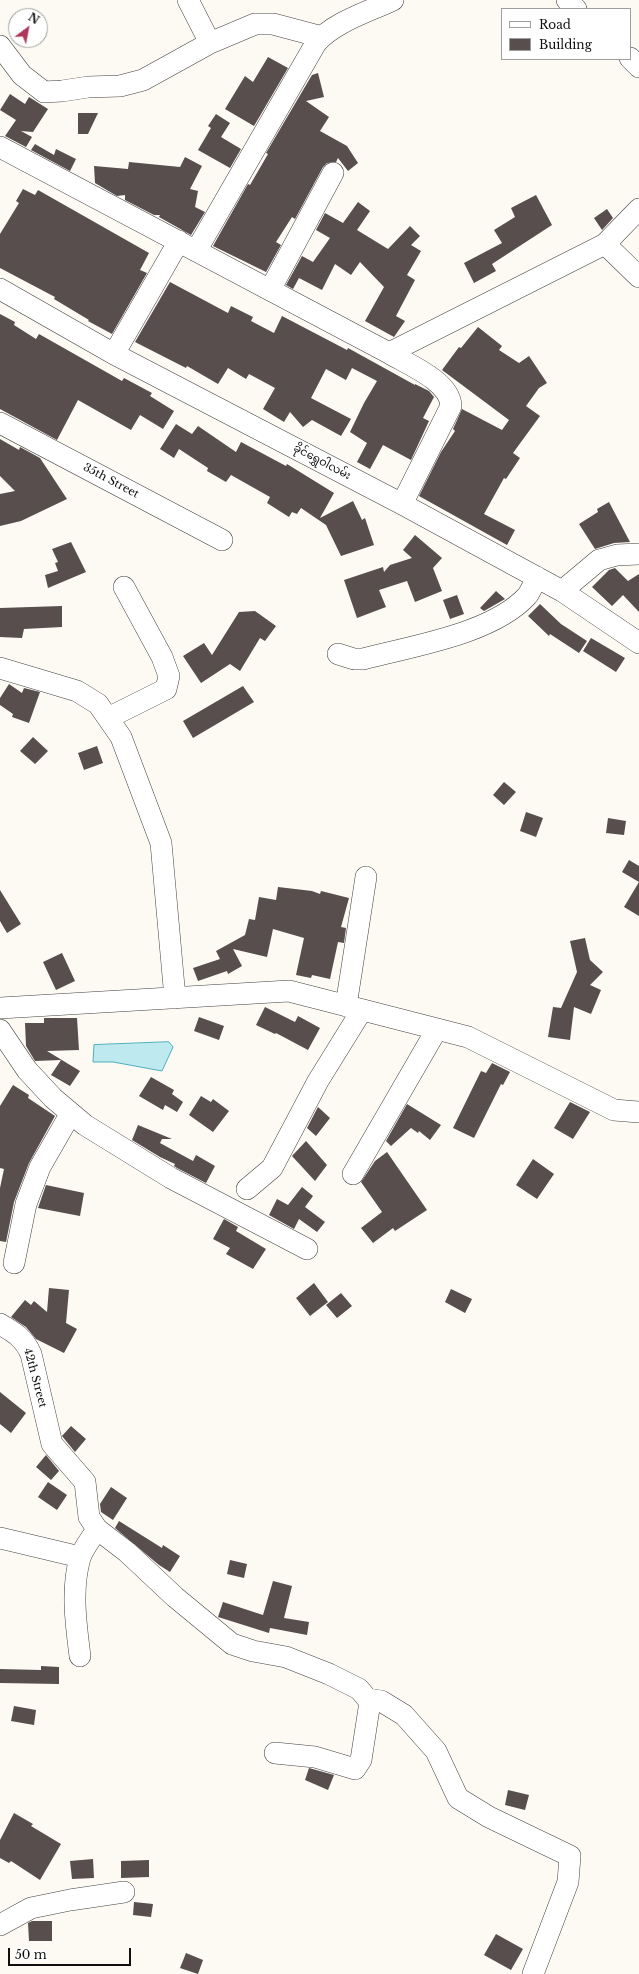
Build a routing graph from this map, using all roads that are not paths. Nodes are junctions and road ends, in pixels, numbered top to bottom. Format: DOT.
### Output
graph roads {
  1 [pos="188,0"];
  2 [pos="393,0"];
  3 [pos="322,37"];
  4 [pos="210,43"];
  5 [pos="0,46"];
  6 [pos="631,59"];
  7 [pos="639,67"];
  8 [pos="0,147"];
  9 [pos="333,173"];
  10 [pos="639,209"];
  11 [pos="605,244"];
  12 [pos="188,246"];
  13 [pos="639,277"];
  14 [pos="0,289"];
  15 [pos="270,290"];
  16 [pos="389,353"];
  17 [pos="114,354"];
  18 [pos="0,423"];
  19 [pos="402,504"];
  20 [pos="222,540"];
  21 [pos="639,554"];
  22 [pos="537,577"];
  23 [pos="124,587"];
  24 [pos="562,591"];
  25 [pos="639,643"];
  26 [pos="338,654"];
  27 [pos="0,668"];
  28 [pos="108,718"];
  29 [pos="366,877"];
  30 [pos="175,998"];
  31 [pos="0,1008"];
  32 [pos="354,1008"];
  33 [pos="437,1029"];
  34 [pos="0,1030"];
  35 [pos="639,1112"];
  36 [pos="71,1114"];
  37 [pos="353,1174"];
  38 [pos="246,1189"];
  39 [pos="307,1249"];
  40 [pos="14,1263"];
  41 [pos="0,1324"];
  42 [pos="97,1528"];
  43 [pos="0,1538"];
  44 [pos="80,1557"];
  45 [pos="80,1656"];
  46 [pos="368,1699"];
  47 [pos="275,1753"];
  48 [pos="124,1892"];
  49 [pos="0,1925"];
  50 [pos="533,1974"];
  1 -- 4 [label="street"];
  2 -- 3 [label="street"];
  3 -- 4 [label="street"];
  3 -- 12 [label="street"];
  4 -- 5 [label="street"];
  6 -- 7 [label="street"];
  8 -- 12 [label="street"];
  9 -- 15 [label="street"];
  10 -- 11 [label="street"];
  11 -- 13 [label="street"];
  11 -- 16 [label="street"];
  12 -- 15 [label="street"];
  12 -- 17 [label="street"];
  14 -- 17 [label="street, ခိုင်ရွှေဝါလမ်း"];
  15 -- 16 [label="street"];
  16 -- 19 [label="street"];
  17 -- 19 [label="street, ခိုင်ရွှေဝါလမ်း"];
  18 -- 20 [label="street, 35th Street"];
  19 -- 22 [label="street, ခိုင်ရွှေဝါလမ်း"];
  21 -- 24 [label="street"];
  22 -- 24 [label="street, ခိုင်ရွှေဝါလမ်း"];
  22 -- 26 [label="street"];
  23 -- 28 [label="street"];
  24 -- 25 [label="street, ခိုင်ရွှေဝါလမ်း"];
  27 -- 28 [label="street"];
  28 -- 30 [label="street"];
  29 -- 32 [label="street"];
  30 -- 31 [label="street"];
  30 -- 32 [label="street"];
  32 -- 33 [label="street"];
  32 -- 38 [label="street"];
  33 -- 35 [label="street"];
  33 -- 37 [label="street"];
  34 -- 36 [label="street"];
  36 -- 39 [label="street"];
  36 -- 40 [label="street"];
  41 -- 42 [label="street, 42th Street"];
  42 -- 44 [label="street"];
  42 -- 46 [label="street"];
  43 -- 44 [label="street"];
  44 -- 45 [label="street"];
  46 -- 47 [label="street"];
  46 -- 50 [label="street"];
  48 -- 49 [label="street"];
}
